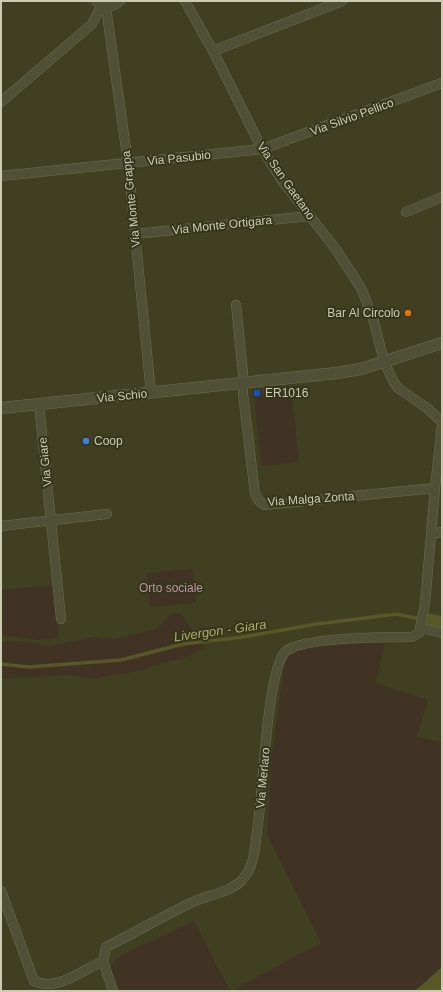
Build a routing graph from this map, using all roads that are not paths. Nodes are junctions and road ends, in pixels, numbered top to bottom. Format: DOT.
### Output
graph roads {
  1 [pos="120,1"];
  2 [pos="185,1"];
  3 [pos="342,1"];
  4 [pos="101,4"];
  5 [pos="213,51"];
  6 [pos="442,83"];
  7 [pos="1,102"];
  8 [pos="262,149"];
  9 [pos="128,163"];
  10 [pos="1,176"];
  11 [pos="442,197"];
  12 [pos="406,212"];
  13 [pos="309,216"];
  14 [pos="135,234"];
  15 [pos="236,305"];
  16 [pos="442,343"];
  17 [pos="384,361"];
  18 [pos="243,383"];
  19 [pos="151,393"];
  20 [pos="39,404"];
  21 [pos="1,408"];
  22 [pos="442,422"];
  23 [pos="442,425"];
  24 [pos="437,491"];
  25 [pos="107,514"];
  26 [pos="51,520"];
  27 [pos="1,526"];
  28 [pos="442,532"];
  29 [pos="432,534"];
  30 [pos="61,619"];
  31 [pos="421,628"];
  32 [pos="442,633"];
  33 [pos="1,891"];
  34 [pos="103,961"];
  35 [pos="113,991"];
  1 -- 4 [label="street"];
  2 -- 5 [label="street, Via San Gaetano"];
  3 -- 5 [label="street"];
  4 -- 7 [label="street"];
  4 -- 9 [label="street, Via Monte Grappa"];
  5 -- 8 [label="street, Via San Gaetano"];
  6 -- 8 [label="street, Via Silvio Pellico"];
  8 -- 9 [label="street, Via Pasubio"];
  8 -- 13 [label="street, Via San Gaetano"];
  9 -- 10 [label="street, Via Pasubio"];
  9 -- 14 [label="street, Via Monte Grappa"];
  11 -- 12 [label="street"];
  13 -- 14 [label="street, Via Monte Ortigara"];
  13 -- 17 [label="street, Via San Gaetano"];
  14 -- 19 [label="street, Via Monte Grappa"];
  15 -- 18 [label="street"];
  16 -- 17 [label="street, Via Schio"];
  17 -- 18 [label="street, Via Schio"];
  17 -- 22 [label="street, Via San Gaetano"];
  18 -- 19 [label="street, Via Schio"];
  18 -- 24 [label="street, Via Malga Zonta"];
  19 -- 20 [label="street, Via Schio"];
  20 -- 21 [label="street, Via Schio"];
  20 -- 26 [label="street, Via Giare"];
  23 -- 24 [label="street"];
  24 -- 29 [label="street"];
  25 -- 26 [label="street"];
  26 -- 27 [label="street"];
  26 -- 30 [label="street, Via Giare"];
  28 -- 29 [label="street"];
  29 -- 31 [label="street"];
  31 -- 32 [label="street"];
  31 -- 34 [label="street, Via Merlaro"];
  33 -- 34 [label="street"];
  34 -- 35 [label="street"];
}
